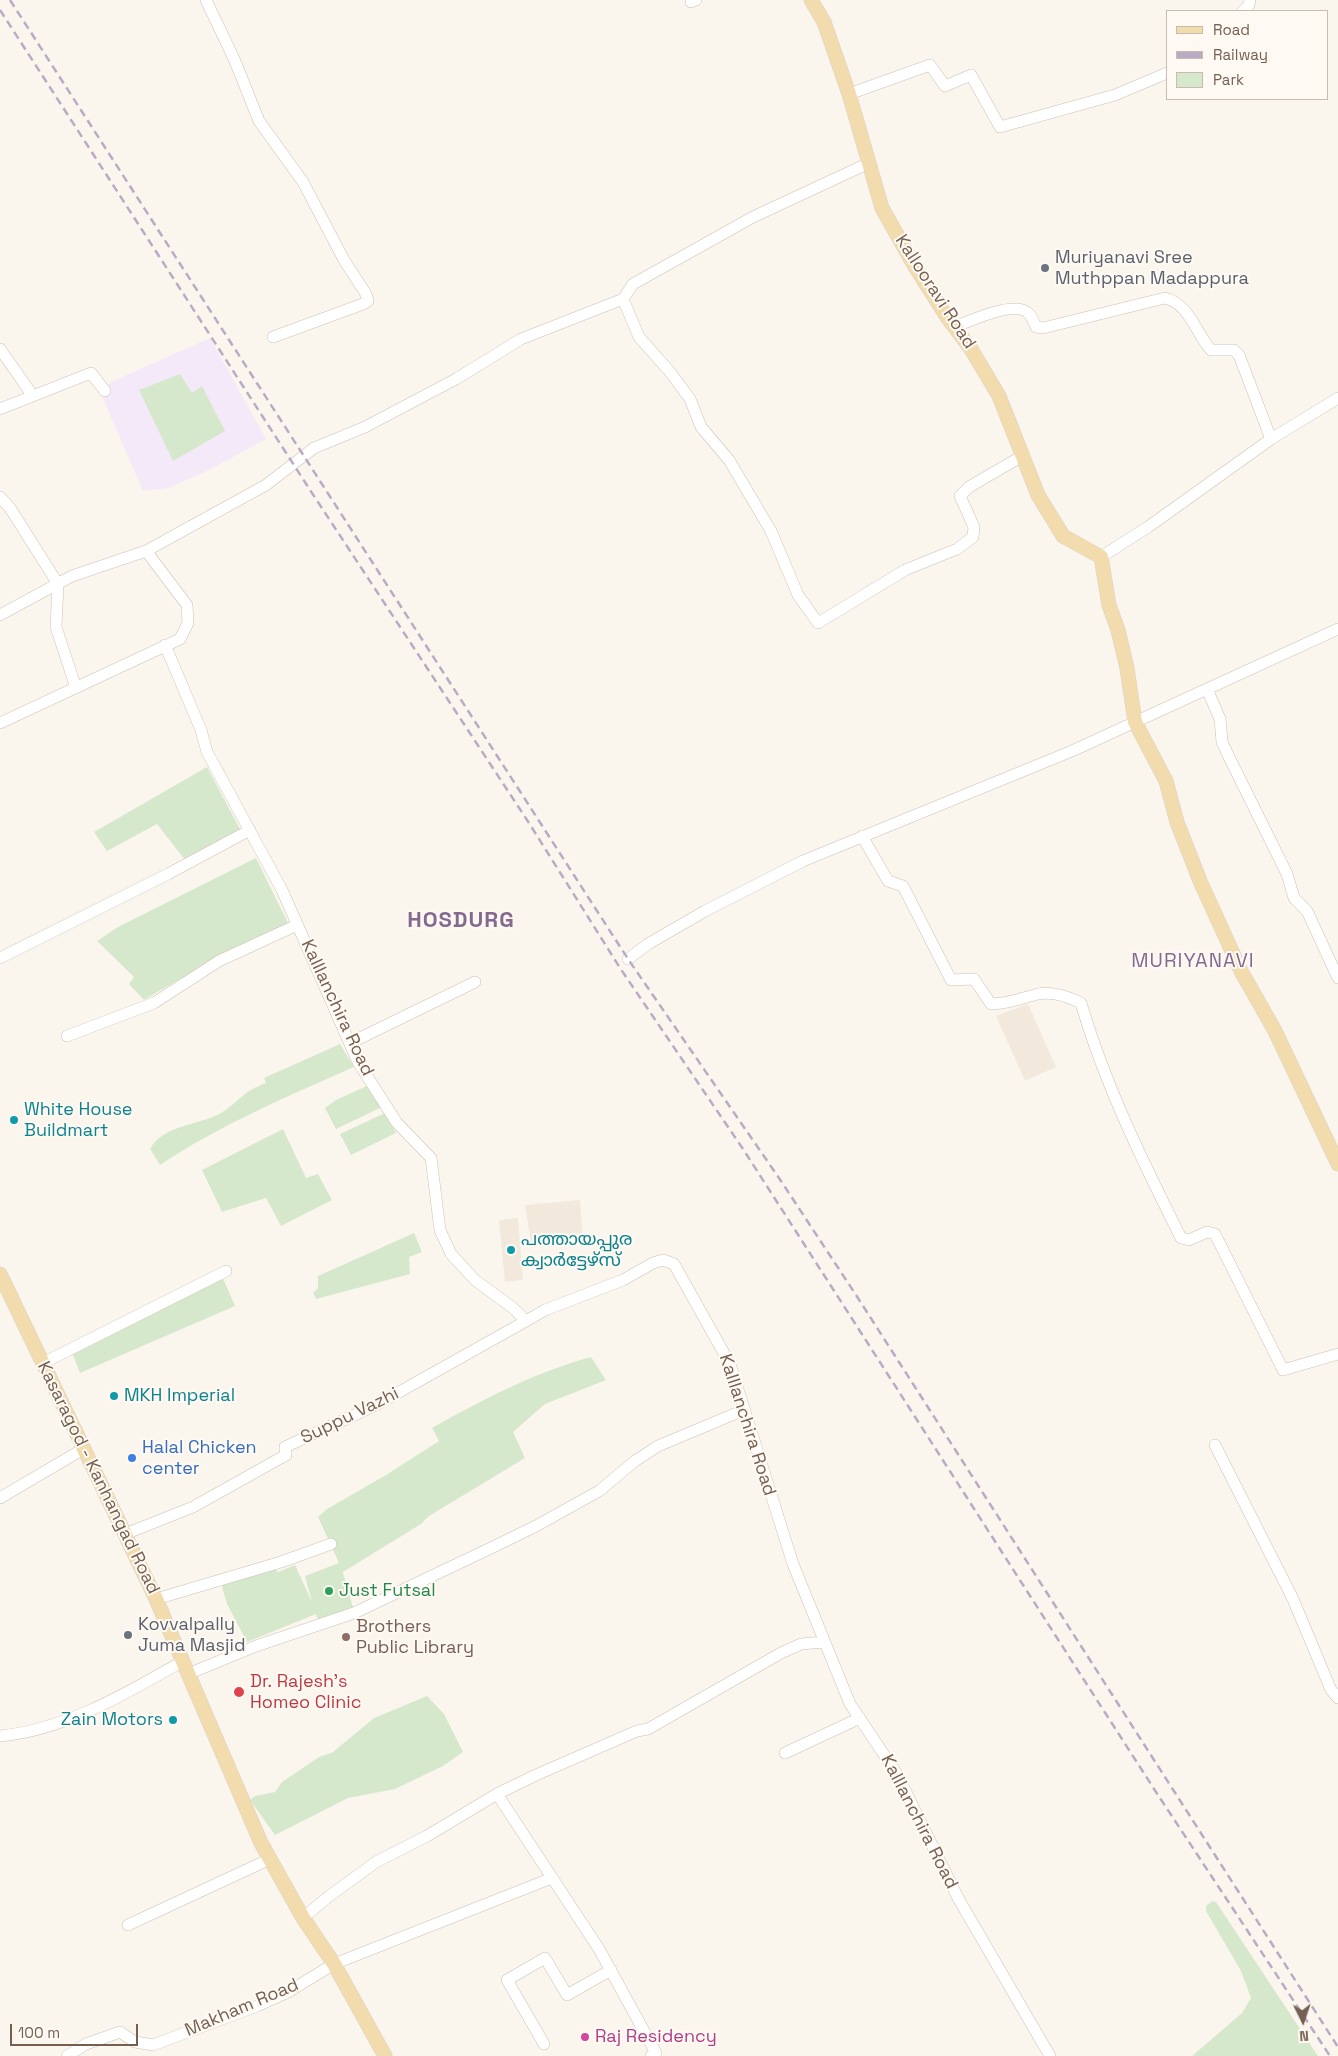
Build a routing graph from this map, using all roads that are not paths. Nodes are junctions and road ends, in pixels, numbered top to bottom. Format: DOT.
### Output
graph roads {
  1 [pos="206,0"];
  2 [pos="812,0"];
  3 [pos="1166,73"];
  4 [pos="849,94"];
  5 [pos="869,163"];
  6 [pos="622,298"];
  7 [pos="955,328"];
  8 [pos="273,337"];
  9 [pos="0,349"];
  10 [pos="105,391"];
  11 [pos="33,396"];
  12 [pos="1338,398"];
  13 [pos="0,409"];
  14 [pos="1271,439"];
  15 [pos="1024,455"];
  16 [pos="0,497"];
  17 [pos="146,551"];
  18 [pos="1100,557"];
  19 [pos="58,584"];
  20 [pos="0,615"];
  21 [pos="1338,629"];
  22 [pos="165,645"];
  23 [pos="76,688"];
  24 [pos="1207,689"];
  25 [pos="1135,722"];
  26 [pos="0,723"];
  27 [pos="250,830"];
  28 [pos="862,836"];
  29 [pos="297,924"];
  30 [pos="0,958"];
  31 [pos="628,959"];
  32 [pos="1338,978"];
  33 [pos="475,982"];
  34 [pos="67,1036"];
  35 [pos="350,1042"];
  36 [pos="1338,1164"];
  37 [pos="226,1272"];
  38 [pos="0,1274"];
  39 [pos="526,1321"];
  40 [pos="1338,1354"];
  41 [pos="43,1363"];
  42 [pos="744,1410"];
  43 [pos="1215,1444"];
  44 [pos="85,1448"];
  45 [pos="0,1498"];
  46 [pos="125,1534"];
  47 [pos="331,1544"];
  48 [pos="156,1599"];
  49 [pos="824,1642"];
  50 [pos="186,1668"];
  51 [pos="1338,1698"];
  52 [pos="860,1718"];
  53 [pos="0,1736"];
  54 [pos="785,1753"];
  55 [pos="497,1794"];
  56 [pos="270,1859"];
  57 [pos="552,1878"];
  58 [pos="303,1918"];
  59 [pos="128,1925"];
  60 [pos="334,1964"];
  61 [pos="611,1970"];
  62 [pos="544,2044"];
  63 [pos="655,2055"];
  64 [pos="67,2056"];
  65 [pos="385,2056"];
  66 [pos="1050,2056"];
  1 -- 8 [label="street"];
  2 -- 4 [label="main road, Kallooravi Road"];
  3 -- 4 [label="street"];
  4 -- 5 [label="main road, Kallooravi Road"];
  5 -- 6 [label="street"];
  5 -- 7 [label="main road, Kallooravi Road"];
  6 -- 15 [label="street"];
  6 -- 17 [label="street"];
  7 -- 14 [label="street"];
  7 -- 15 [label="main road, Kallooravi Road"];
  9 -- 11 [label="street"];
  10 -- 11 [label="street"];
  11 -- 13 [label="street"];
  12 -- 14 [label="street"];
  14 -- 18 [label="street"];
  15 -- 18 [label="main road, Kallooravi Road"];
  16 -- 19 [label="street"];
  17 -- 19 [label="street"];
  17 -- 22 [label="street"];
  18 -- 25 [label="main road"];
  19 -- 20 [label="street"];
  19 -- 23 [label="street"];
  21 -- 24 [label="street"];
  22 -- 23 [label="street"];
  22 -- 27 [label="street, Kalllanchira Road"];
  23 -- 26 [label="street"];
  24 -- 25 [label="street"];
  24 -- 32 [label="street"];
  25 -- 28 [label="street"];
  25 -- 36 [label="main road"];
  27 -- 29 [label="street, Kalllanchira Road"];
  27 -- 30 [label="street"];
  28 -- 31 [label="street"];
  28 -- 40 [label="street"];
  29 -- 34 [label="street"];
  29 -- 35 [label="street, Kalllanchira Road"];
  33 -- 35 [label="street"];
  35 -- 39 [label="street, Kalllanchira Road"];
  37 -- 41 [label="street"];
  38 -- 41 [label="main road, Kasaragod - Kanhangad Road"];
  39 -- 42 [label="street, Kalllanchira Road"];
  39 -- 46 [label="street, Suppu Vazhi"];
  41 -- 44 [label="main road, Kasaragod - Kanhangad Road"];
  42 -- 49 [label="street, Kalllanchira Road"];
  42 -- 50 [label="street"];
  43 -- 51 [label="street"];
  44 -- 45 [label="street"];
  44 -- 46 [label="main road, Kasaragod - Kanhangad Road"];
  46 -- 48 [label="main road, Kasaragod - Kanhangad Road"];
  47 -- 48 [label="street"];
  48 -- 50 [label="main road, Kasaragod - Kanhangad Road"];
  49 -- 52 [label="street, Kalllanchira Road"];
  49 -- 55 [label="street"];
  50 -- 53 [label="street"];
  50 -- 56 [label="main road, Kasaragod - Kanhangad Road"];
  52 -- 54 [label="street"];
  52 -- 66 [label="street, Kalllanchira Road"];
  55 -- 57 [label="street"];
  55 -- 58 [label="street"];
  56 -- 58 [label="main road, Kasaragod - Kanhangad Road"];
  56 -- 59 [label="street"];
  57 -- 60 [label="street"];
  57 -- 61 [label="street"];
  58 -- 60 [label="main road, Kasaragod - Kanhangad Road"];
  60 -- 64 [label="street, Makham Road"];
  60 -- 65 [label="main road, Kasaragod - Kanhangad Road"];
  61 -- 62 [label="street"];
  61 -- 63 [label="street"];
}
